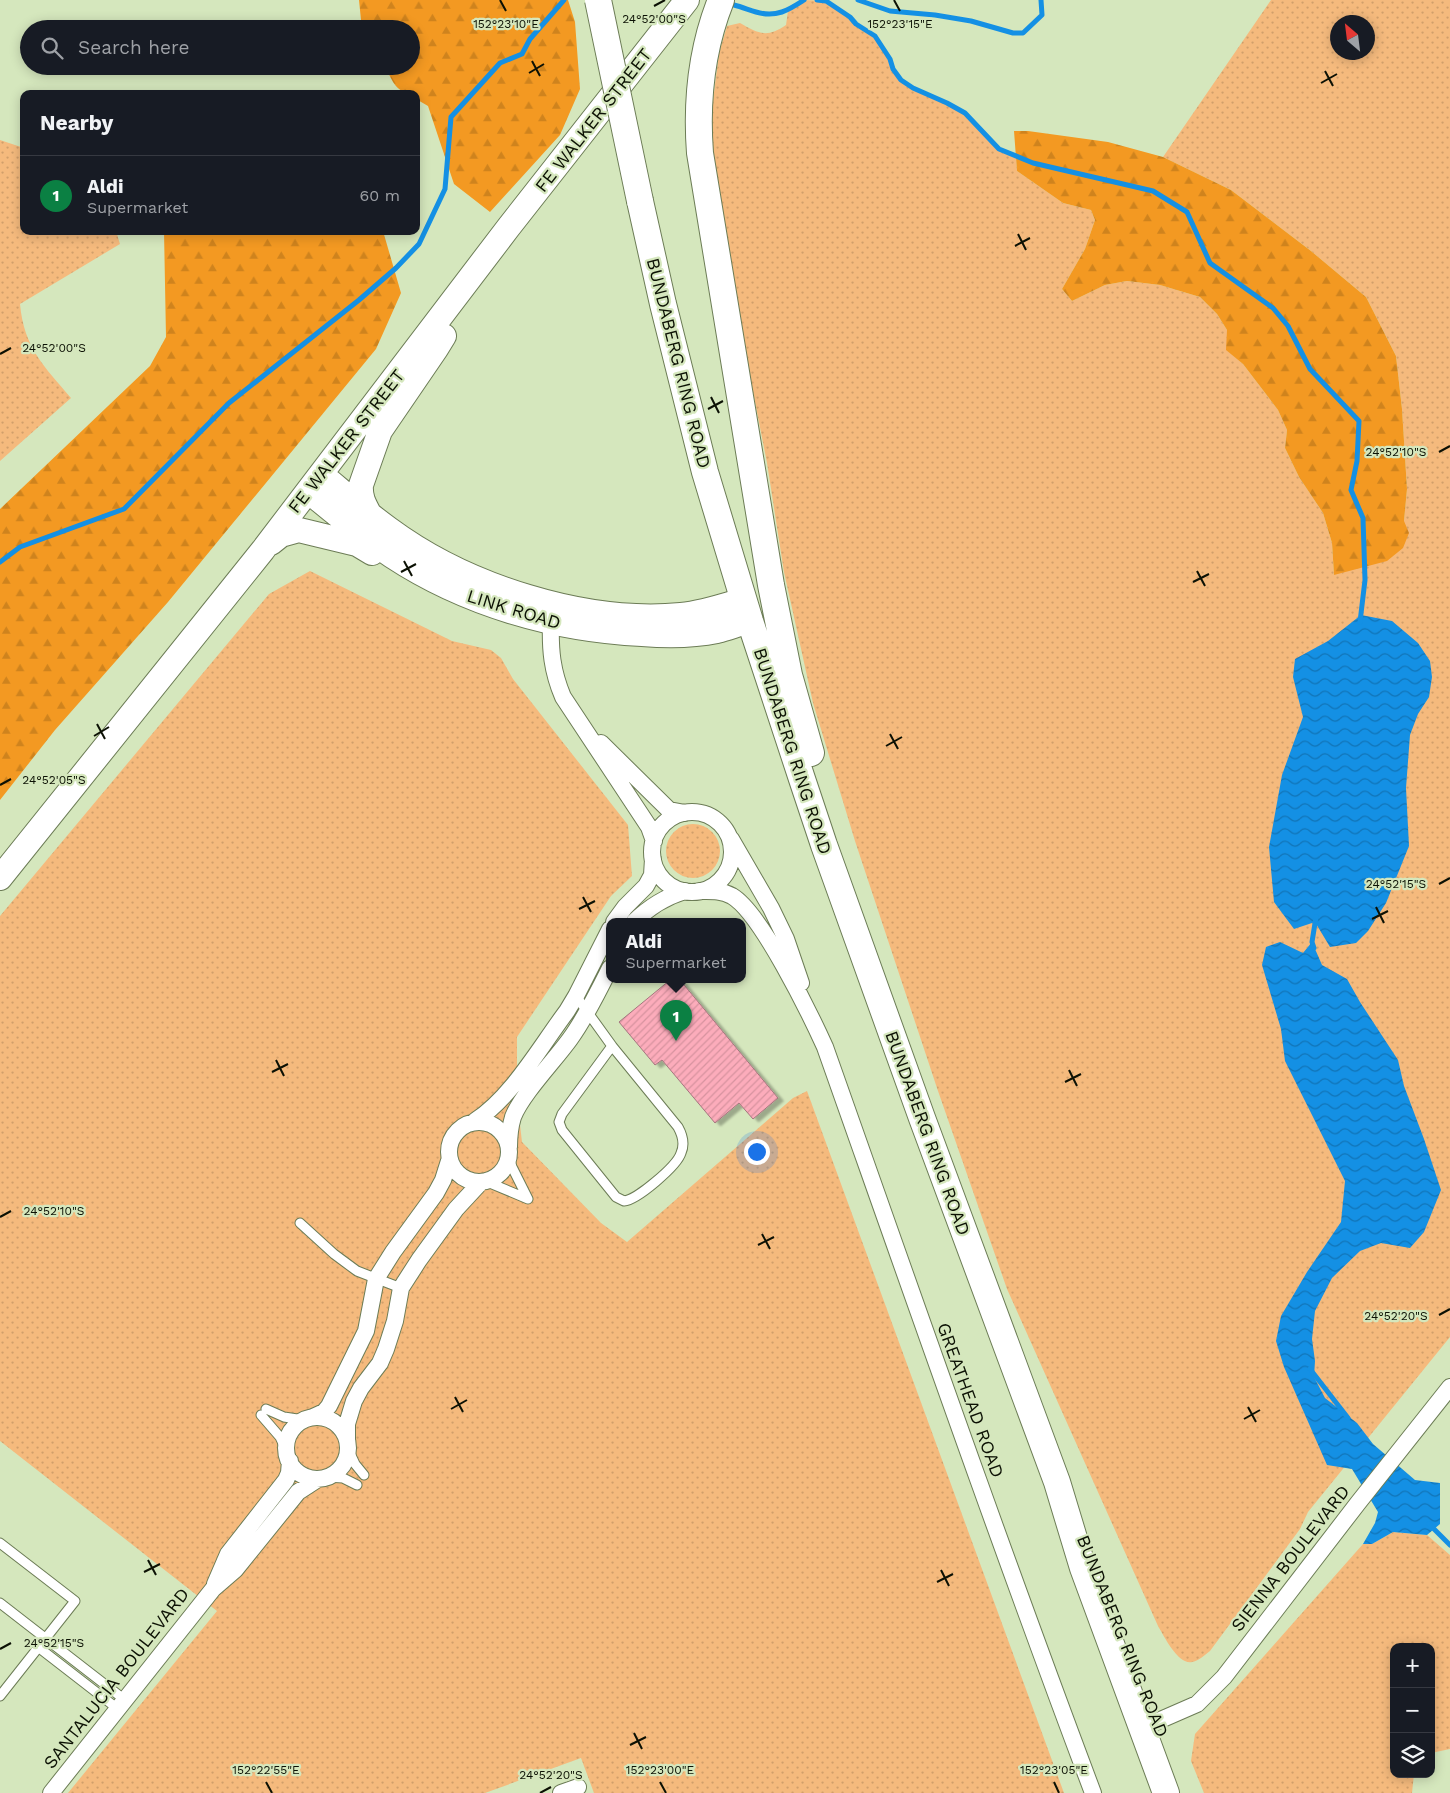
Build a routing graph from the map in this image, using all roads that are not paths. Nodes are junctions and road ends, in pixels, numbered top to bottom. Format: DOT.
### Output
graph roads {
  1 [pos="598,0"];
  2 [pos="687,0"];
  3 [pos="721,0"];
  4 [pos="487,258"];
  5 [pos="315,482"];
  6 [pos="370,515"];
  7 [pos="263,550"];
  8 [pos="448,587"];
  9 [pos="747,610"];
  10 [pos="553,613"];
  11 [pos="576,719"];
  12 [pos="685,813"];
  13 [pos="724,826"];
  14 [pos="654,841"];
  15 [pos="824,845"];
  16 [pos="653,859"];
  17 [pos="0,878"];
  18 [pos="692,891"];
  19 [pos="617,918"];
  20 [pos="639,918"];
  21 [pos="606,937"];
  22 [pos="606,976"];
  23 [pos="576,996"];
  24 [pos="587,1012"];
  25 [pos="813,1020"];
  26 [pos="612,1046"];
  27 [pos="475,1121"];
  28 [pos="509,1152"];
  29 [pos="449,1161"];
  30 [pos="483,1182"];
  31 [pos="300,1223"];
  32 [pos="376,1280"];
  33 [pos="401,1288"];
  34 [pos="1450,1386"];
  35 [pos="308,1419"];
  36 [pos="348,1444"];
  37 [pos="288,1457"];
  38 [pos="364,1475"];
  39 [pos="322,1478"];
  40 [pos="357,1484"];
  41 [pos="0,1543"];
  42 [pos="213,1589"];
  43 [pos="0,1603"];
  44 [pos="45,1638"];
  45 [pos="38,1647"];
  46 [pos="0,1696"];
  47 [pos="121,1704"];
  48 [pos="1150,1724"];
  49 [pos="578,1786"];
  50 [pos="51,1793"];
  51 [pos="561,1793"];
  52 [pos="1093,1793"];
  53 [pos="1166,1793"];
  54 [pos="1185,1793"];
  1 -- 9 [label="main road, BUNDABERG RING ROAD, bridge"];
  2 -- 4 [label="main road, FE WALKER STREET"];
  3 -- 15 [label="main road"];
  4 -- 5 [label="main road, FE WALKER STREET"];
  4 -- 6 [label="main road"];
  5 -- 6 [label="main road, LINK ROAD"];
  5 -- 7 [label="main road, FE WALKER STREET"];
  5 -- 8 [label="main road, LINK ROAD"];
  6 -- 10 [label="main road, LINK ROAD"];
  7 -- 8 [label="main road"];
  7 -- 17 [label="main road, FE WALKER STREET"];
  8 -- 10 [label="main road, LINK ROAD"];
  9 -- 10 [label="main road, LINK ROAD"];
  9 -- 15 [label="main road, BUNDABERG RING ROAD"];
  10 -- 11 [label="street, GREATHEAD ROAD"];
  11 -- 12 [label="street, GREATHEAD ROAD"];
  11 -- 14 [label="street, GREATHEAD ROAD"];
  12 -- 13 [label="street, GREATHEAD ROAD"];
  12 -- 14 [label="street"];
  13 -- 18 [label="street"];
  13 -- 25 [label="street, GREATHEAD ROAD"];
  14 -- 16 [label="street, GREATHEAD ROAD"];
  15 -- 48 [label="main road, BUNDABERG RING ROAD"];
  16 -- 18 [label="street, GREATHEAD ROAD"];
  16 -- 19 [label="street"];
  18 -- 20 [label="street"];
  18 -- 25 [label="street, GREATHEAD ROAD"];
  21 -- 23 [label="street"];
  22 -- 24 [label="street"];
  23 -- 24 [label="lane"];
  23 -- 27 [label="street"];
  24 -- 26 [label="lane"];
  24 -- 28 [label="street"];
  25 -- 52 [label="street, GREATHEAD ROAD"];
  26 -- 26 [label="lane"];
  27 -- 28 [label="street"];
  27 -- 29 [label="street"];
  28 -- 30 [label="street"];
  28 -- 30 [label="lane"];
  29 -- 30 [label="street"];
  29 -- 32 [label="street, SANTALUCIA BOULEVARD"];
  30 -- 33 [label="street, SANTALUCIA BOULEVARD"];
  31 -- 32 [label="lane"];
  32 -- 33 [label="lane"];
  32 -- 35 [label="street, SANTALUCIA BOULEVARD"];
  33 -- 36 [label="street, SANTALUCIA BOULEVARD"];
  34 -- 48 [label="street, SIENNA BOULEVARD"];
  35 -- 36 [label="street"];
  35 -- 37 [label="street, SANTALUCIA BOULEVARD"];
  35 -- 37 [label="lane"];
  36 -- 38 [label="lane"];
  36 -- 39 [label="street, SANTALUCIA BOULEVARD"];
  37 -- 39 [label="street"];
  37 -- 42 [label="street, SANTALUCIA BOULEVARD"];
  39 -- 40 [label="lane"];
  39 -- 42 [label="street, SANTALUCIA BOULEVARD"];
  41 -- 44 [label="lane"];
  42 -- 47 [label="street, SANTALUCIA BOULEVARD"];
  43 -- 44 [label="lane"];
  44 -- 45 [label="lane"];
  44 -- 47 [label="lane"];
  45 -- 46 [label="lane"];
  45 -- 47 [label="lane"];
  47 -- 50 [label="street, SANTALUCIA BOULEVARD"];
  48 -- 53 [label="main road, BUNDABERG RING ROAD"];
  48 -- 54 [label="main road, BUNDABERG RING ROAD"];
  49 -- 51 [label="street"];
}
